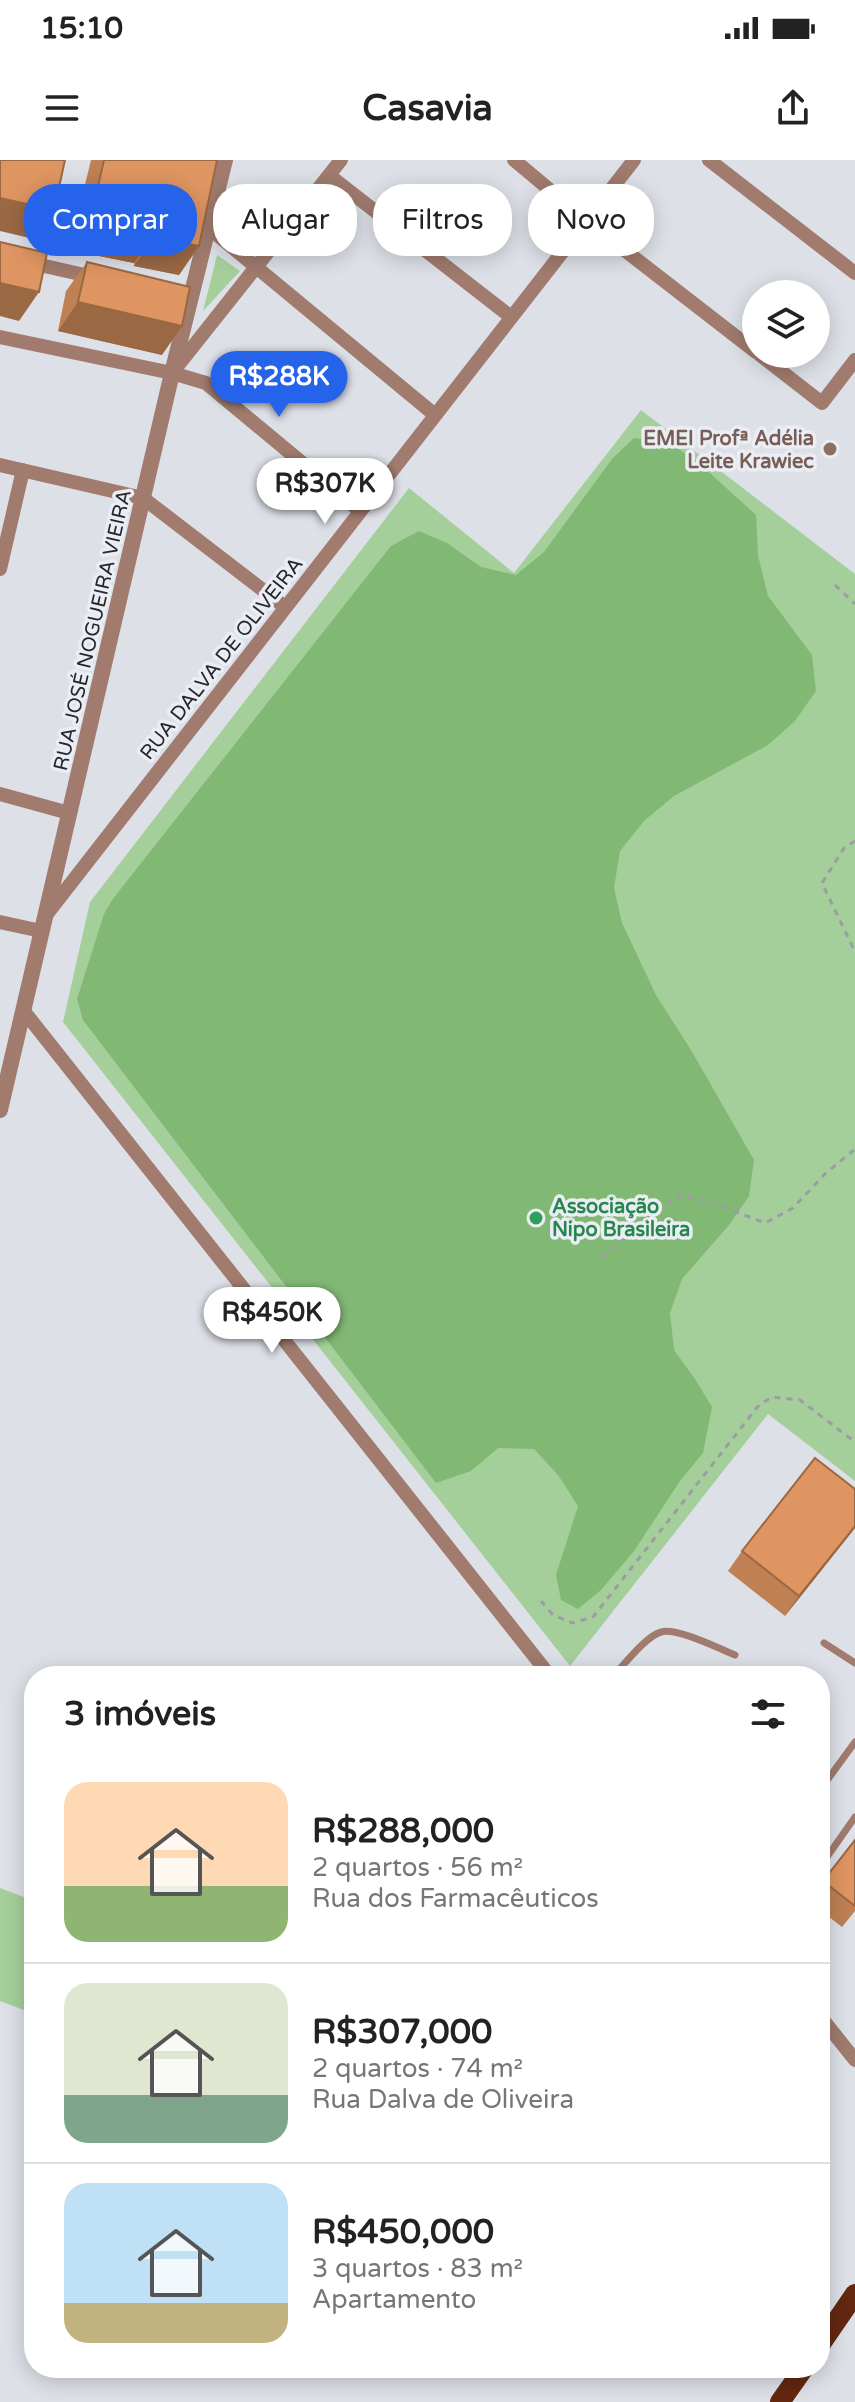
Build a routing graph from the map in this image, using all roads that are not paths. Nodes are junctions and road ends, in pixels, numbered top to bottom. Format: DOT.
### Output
graph roads {
  1 [pos="341,160"];
  2 [pos="514,160"];
  3 [pos="634,160"];
  4 [pos="709,160"];
  5 [pos="219,162"];
  6 [pos="330,176"];
  7 [pos="543,184"];
  8 [pos="616,184"];
  9 [pos="209,228"];
  10 [pos="0,256"];
  11 [pos="559,256"];
  12 [pos="632,256"];
  13 [pos="256,266"];
  14 [pos="855,273"];
  15 [pos="120,283"];
  16 [pos="511,317"];
  17 [pos="0,337"];
  18 [pos="742,341"];
  19 [pos="855,360"];
  20 [pos="777,368"];
  21 [pos="172,373"];
  22 [pos="435,415"];
  23 [pos="0,465"];
  24 [pos="23,470"];
  25 [pos="143,498"];
  26 [pos="360,511"];
  27 [pos="0,569"];
  28 [pos="285,607"];
  29 [pos="0,794"];
  30 [pos="69,813"];
  31 [pos="0,922"];
  32 [pos="43,923"];
  33 [pos="23,1010"];
  34 [pos="0,1110"];
  35 [pos="824,1643"];
  36 [pos="735,1655"];
  37 [pos="855,1663"];
  38 [pos="542,1666"];
  39 [pos="623,1666"];
  40 [pos="855,1742"];
  41 [pos="830,1776"];
  42 [pos="855,1817"];
  43 [pos="830,1853"];
  44 [pos="830,2029"];
  45 [pos="855,2060"];
  46 [pos="855,2294"];
  47 [pos="830,2330"];
  48 [pos="797,2378"];
  49 [pos="780,2402"];
  1 -- 6 [label="street"];
  2 -- 7 [label="street"];
  3 -- 8 [label="street, RUA DALVA DE OLIVEIRA"];
  4 -- 14 [label="street"];
  5 -- 9 [label="street, RUA JOSÉ NOGUEIRA VIEIRA"];
  6 -- 13 [label="street"];
  6 -- 16 [label="street"];
  9 -- 13 [label="street"];
  9 -- 21 [label="street, RUA JOSÉ NOGUEIRA VIEIRA"];
  10 -- 15 [label="street"];
  11 -- 16 [label="street, RUA DALVA DE OLIVEIRA"];
  12 -- 18 [label="street"];
  13 -- 21 [label="street"];
  13 -- 22 [label="street"];
  16 -- 22 [label="street, RUA DALVA DE OLIVEIRA"];
  17 -- 21 [label="street"];
  19 -- 20 [label="street"];
  21 -- 25 [label="street, RUA JOSÉ NOGUEIRA VIEIRA"];
  21 -- 26 [label="street"];
  22 -- 26 [label="street, RUA DALVA DE OLIVEIRA"];
  23 -- 24 [label="street"];
  24 -- 25 [label="street"];
  24 -- 27 [label="street"];
  25 -- 28 [label="street"];
  25 -- 30 [label="street, RUA JOSÉ NOGUEIRA VIEIRA"];
  26 -- 28 [label="street, RUA DALVA DE OLIVEIRA"];
  28 -- 32 [label="street, RUA DALVA DE OLIVEIRA"];
  29 -- 30 [label="street"];
  30 -- 32 [label="street, RUA JOSÉ NOGUEIRA VIEIRA"];
  31 -- 32 [label="street"];
  32 -- 33 [label="street, RUA JOSÉ NOGUEIRA VIEIRA"];
  33 -- 34 [label="street, RUA JOSÉ NOGUEIRA VIEIRA"];
  33 -- 38 [label="street"];
  35 -- 37 [label="lane"];
  36 -- 39 [label="lane"];
  40 -- 41 [label="lane"];
  42 -- 43 [label="lane"];
  44 -- 45 [label="street"];
  46 -- 47 [label="main road"];
  48 -- 49 [label="main road"];
}
